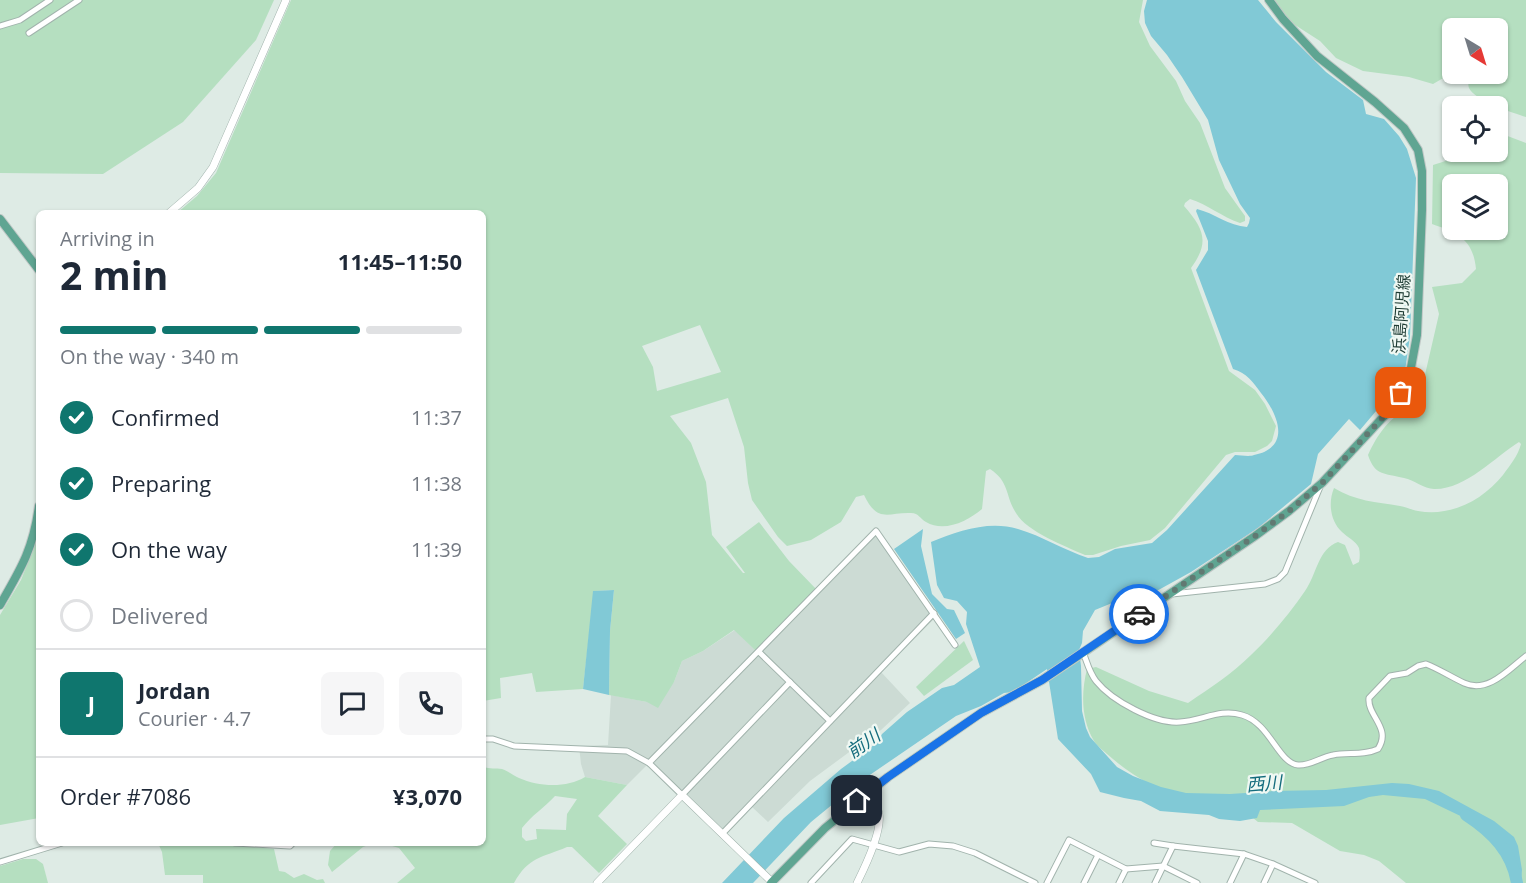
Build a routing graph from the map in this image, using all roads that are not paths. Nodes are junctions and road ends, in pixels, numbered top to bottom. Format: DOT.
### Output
graph roads {
  1 [pos="50,0"];
  2 [pos="79,0"];
  3 [pos="286,0"];
  4 [pos="1269,0"];
  5 [pos="0,26"];
  6 [pos="29,33"];
  7 [pos="172,210"];
  8 [pos="0,219"];
  9 [pos="36,266"];
  10 [pos="1322,483"];
  11 [pos="36,530"];
  12 [pos="1167,594"];
  13 [pos="0,605"];
  14 [pos="934,613"];
  15 [pos="955,645"];
  16 [pos="759,652"];
  17 [pos="1082,653"];
  18 [pos="1526,656"];
  19 [pos="790,682"];
  20 [pos="830,721"];
  21 [pos="486,739"];
  22 [pos="649,763"];
  23 [pos="867,793"];
  24 [pos="682,795"];
  25 [pos="722,834"];
  26 [pos="1154,843"];
  27 [pos="52,846"];
  28 [pos="873,846"];
  29 [pos="1173,846"];
  30 [pos="1245,854"];
  31 [pos="1098,855"];
  32 [pos="0,861"];
  33 [pos="1273,864"];
  34 [pos="1163,866"];
  35 [pos="1126,869"];
  36 [pos="1302,880"];
  37 [pos="770,881"];
  38 [pos="597,883"];
  39 [pos="811,883"];
  40 [pos="858,883"];
  41 [pos="1035,883"];
  42 [pos="1047,883"];
  43 [pos="1084,883"];
  44 [pos="1119,883"];
  45 [pos="1155,883"];
  46 [pos="1197,883"];
  47 [pos="1230,883"];
  48 [pos="1264,883"];
  49 [pos="1315,883"];
  1 -- 5 [label="street"];
  2 -- 6 [label="street"];
  3 -- 7 [label="street"];
  4 -- 10 [label="main road, 浜島阿児線"];
  8 -- 9 [label="main road"];
  10 -- 12 [label="main road, 浜島阿児線"];
  10 -- 12 [label="street"];
  11 -- 13 [label="main road"];
  12 -- 17 [label="main road, 浜島阿児線"];
  14 -- 15 [label="street"];
  14 -- 16 [label="street"];
  14 -- 20 [label="street"];
  16 -- 19 [label="street"];
  16 -- 22 [label="street"];
  17 -- 18 [label="street"];
  17 -- 23 [label="main road, 浜島阿児線"];
  19 -- 20 [label="street"];
  19 -- 24 [label="street"];
  20 -- 25 [label="street"];
  21 -- 22 [label="street"];
  22 -- 24 [label="street"];
  23 -- 28 [label="street"];
  23 -- 37 [label="main road, 浜島阿児線"];
  24 -- 25 [label="street"];
  24 -- 38 [label="street"];
  25 -- 37 [label="street"];
  26 -- 29 [label="street"];
  27 -- 32 [label="street"];
  28 -- 39 [label="street"];
  28 -- 40 [label="street"];
  28 -- 41 [label="street"];
  29 -- 30 [label="street"];
  29 -- 34 [label="street"];
  30 -- 33 [label="street"];
  30 -- 47 [label="street"];
  31 -- 35 [label="street"];
  31 -- 42 [label="street"];
  31 -- 43 [label="street"];
  33 -- 36 [label="street"];
  33 -- 48 [label="street"];
  34 -- 35 [label="street"];
  34 -- 45 [label="street"];
  34 -- 46 [label="street"];
  35 -- 44 [label="street"];
  36 -- 49 [label="street"];
}
